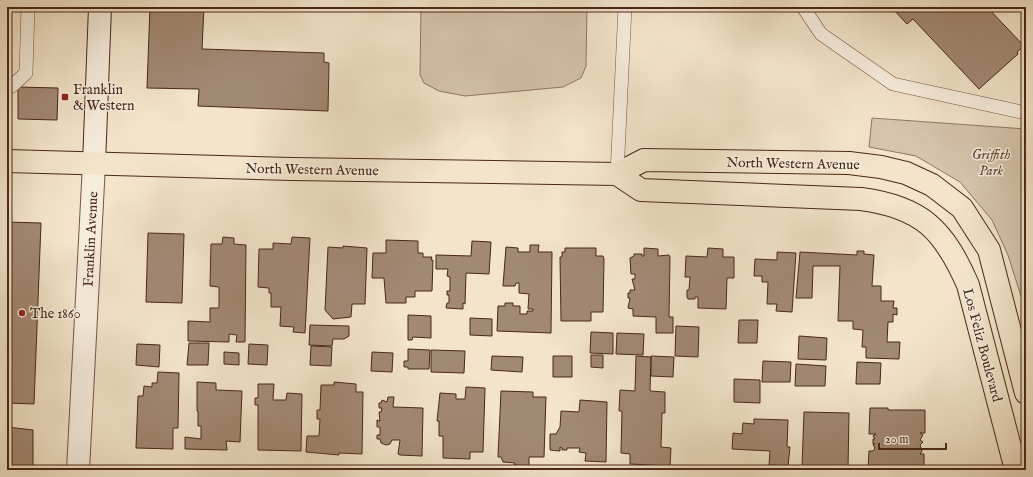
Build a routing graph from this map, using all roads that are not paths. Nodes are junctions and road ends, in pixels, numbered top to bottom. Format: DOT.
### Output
graph roads {
  1 [pos="28,7"];
  2 [pos="100,7"];
  3 [pos="625,7"];
  4 [pos="804,7"];
  5 [pos="7,88"];
  6 [pos="1026,113"];
  7 [pos="7,161"];
  8 [pos="94,164"];
  9 [pos="617,174"];
  10 [pos="962,208"];
  11 [pos="1026,393"];
  12 [pos="78,470"];
  13 [pos="1016,470"];
  1 -- 5 [label="lane"];
  2 -- 8 [label="street, Franklin Avenue"];
  3 -- 9 [label="lane"];
  4 -- 6 [label="lane"];
  7 -- 8 [label="main road, North Western Avenue"];
  8 -- 9 [label="main road, North Western Avenue"];
  8 -- 12 [label="street, Franklin Avenue"];
  9 -- 10 [label="main road, North Western Avenue"];
  9 -- 13 [label="main road, Los Feliz Boulevard"];
  10 -- 11 [label="main road, Los Feliz Boulevard"];
}
